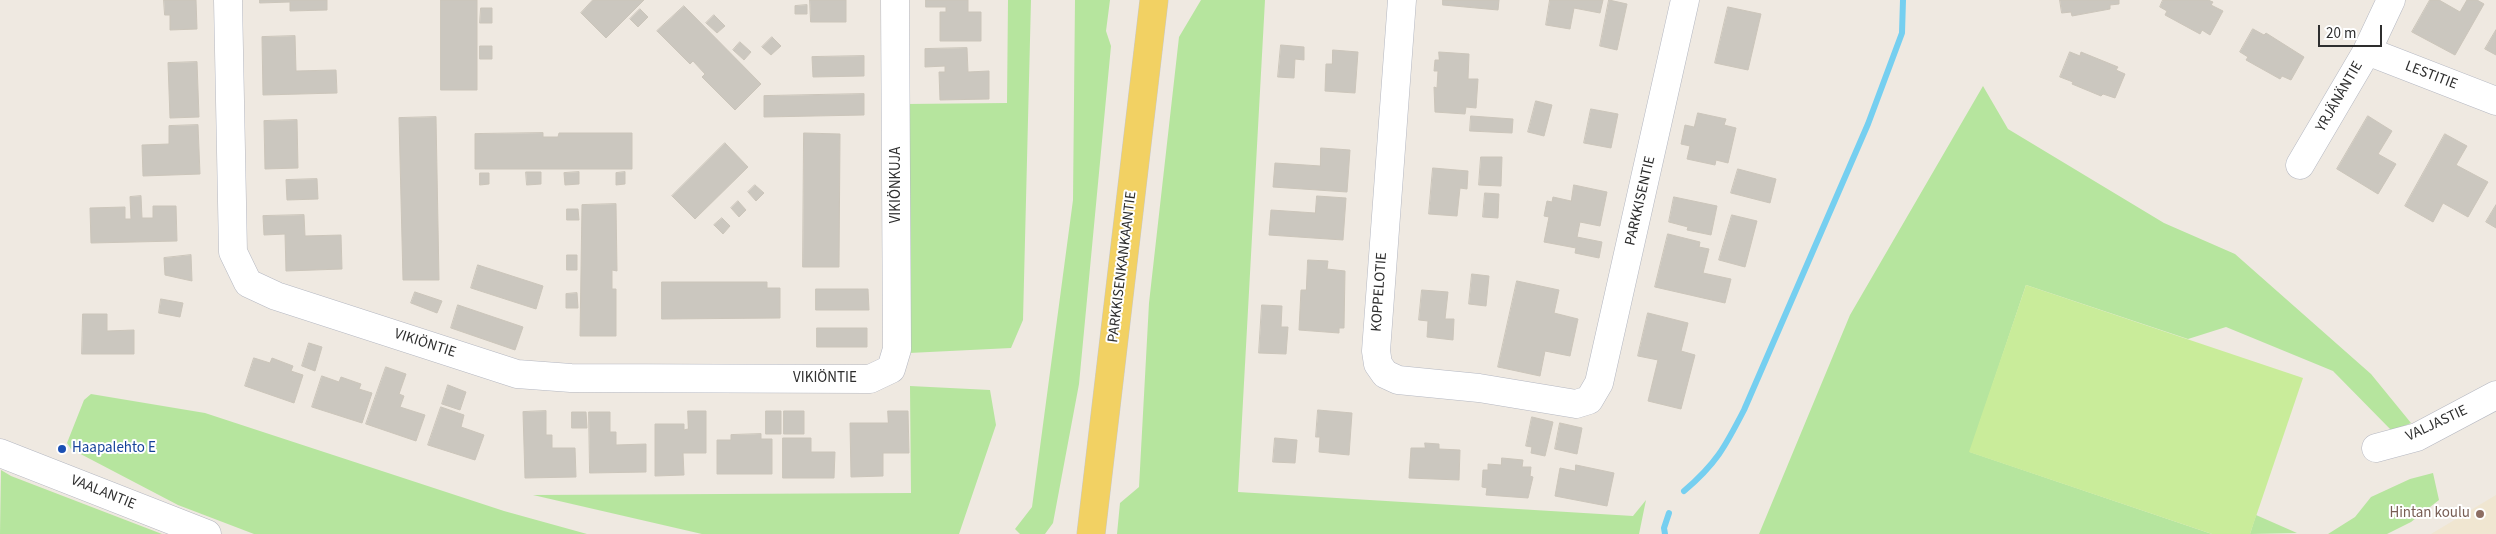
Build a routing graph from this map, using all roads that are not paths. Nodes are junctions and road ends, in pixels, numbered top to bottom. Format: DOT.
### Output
graph roads {
  1 [pos="228,0"];
  2 [pos="895,0"];
  3 [pos="1154,0"];
  4 [pos="1402,0"];
  5 [pos="1686,0"];
  6 [pos="2391,0"];
  7 [pos="2367,51"];
  8 [pos="2496,101"];
  9 [pos="2300,165"];
  10 [pos="891,368"];
  11 [pos="2496,395"];
  12 [pos="1589,400"];
  13 [pos="2376,448"];
  14 [pos="0,452"];
  15 [pos="207,534"];
  16 [pos="1091,534"];
  1 -- 10 [label="street, VIKIÖNTIE"];
  2 -- 10 [label="street, VIKIÖNKUJA"];
  3 -- 16 [label="main road, PARKKISENKANKAANTIE"];
  4 -- 12 [label="street, KOPPELOTIE"];
  5 -- 12 [label="street, PARKKISENTIE"];
  6 -- 7 [label="street, YRJÄNÄNTIE"];
  7 -- 8 [label="street, LESTITIE"];
  7 -- 9 [label="street, YRJÄNÄNTIE"];
  11 -- 13 [label="street, VALJASTIE"];
  14 -- 15 [label="street, VAALANTIE"];
}
